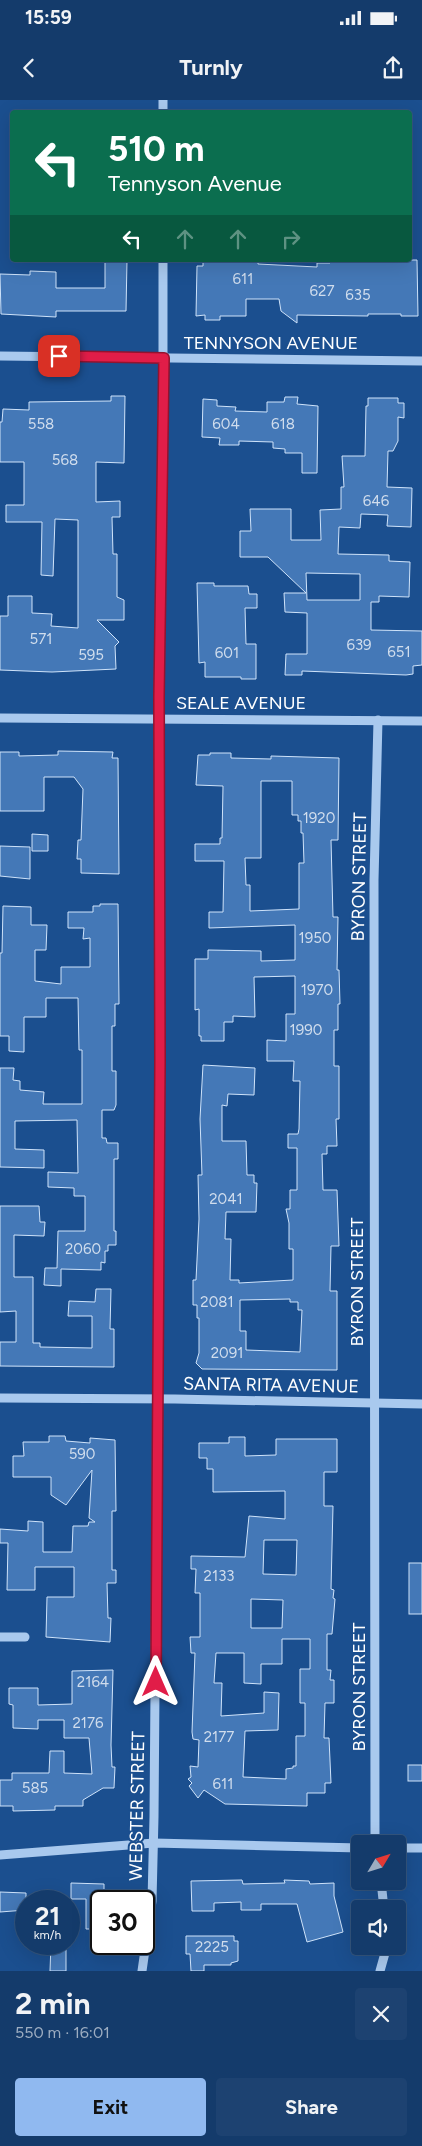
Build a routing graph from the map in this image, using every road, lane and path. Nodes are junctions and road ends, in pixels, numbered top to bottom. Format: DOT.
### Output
graph roads {
  1 [pos="163,262"];
  2 [pos="0,356"];
  3 [pos="164,358"];
  4 [pos="422,360"];
  5 [pos="0,718"];
  6 [pos="158,718"];
  7 [pos="378,720"];
  8 [pos="422,721"];
  9 [pos="0,1398"];
  10 [pos="157,1399"];
  11 [pos="375,1404"];
  12 [pos="422,1404"];
  13 [pos="0,1637"];
  14 [pos="25,1637"];
  15 [pos="375,1835"];
  16 [pos="154,1843"];
  17 [pos="351,1848"];
  18 [pos="406,1848"];
  19 [pos="422,1848"];
  20 [pos="0,1855"];
  21 [pos="384,1955"];
  22 [pos="142,1971"];
  23 [pos="380,1971"];
  1 -- 3 [label="street, WEBSTER STREET"];
  2 -- 3 [label="street, TENNYSON AVENUE"];
  3 -- 4 [label="street, TENNYSON AVENUE"];
  3 -- 6 [label="street, WEBSTER STREET"];
  5 -- 6 [label="street, SEALE AVENUE"];
  6 -- 7 [label="street, SEALE AVENUE"];
  6 -- 10 [label="street, WEBSTER STREET"];
  7 -- 8 [label="street, SEALE AVENUE"];
  7 -- 11 [label="street, BYRON STREET"];
  9 -- 10 [label="street, SANTA RITA AVENUE"];
  10 -- 11 [label="street, SANTA RITA AVENUE"];
  10 -- 16 [label="street, WEBSTER STREET"];
  11 -- 12 [label="street, SANTA RITA AVENUE"];
  11 -- 15 [label="street, BYRON STREET"];
  13 -- 14 [label="street"];
  16 -- 17 [label="street"];
  16 -- 20 [label="street"];
  16 -- 22 [label="street, WEBSTER STREET"];
  18 -- 19 [label="street"];
  21 -- 23 [label="street"];
}
